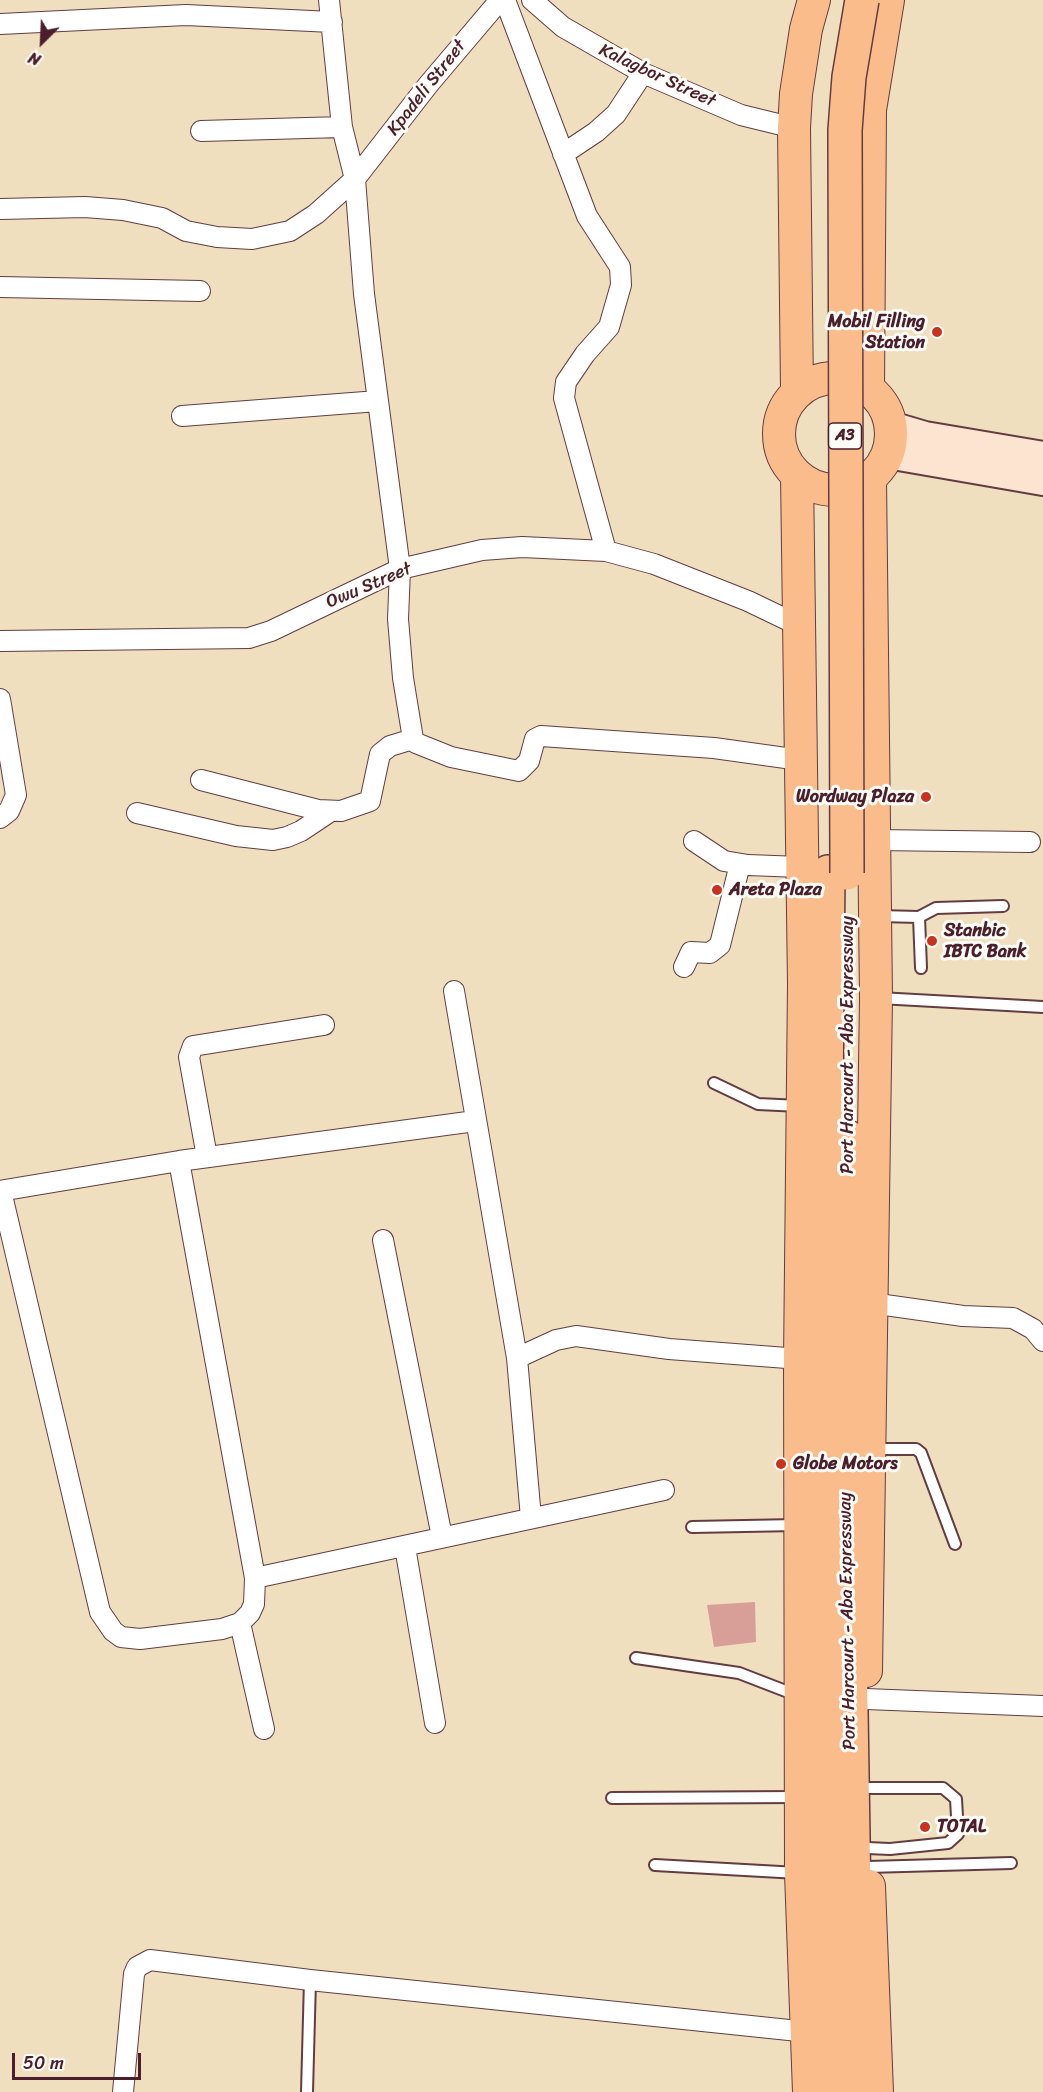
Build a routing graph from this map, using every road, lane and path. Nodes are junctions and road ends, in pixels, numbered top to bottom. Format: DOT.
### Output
graph roads {
  1 [pos="329,0"];
  2 [pos="502,0"];
  3 [pos="532,0"];
  4 [pos="814,0"];
  5 [pos="841,0"];
  6 [pos="862,0"];
  7 [pos="888,0"];
  8 [pos="332,22"];
  9 [pos="0,24"];
  10 [pos="643,73"];
  11 [pos="342,127"];
  12 [pos="794,128"];
  13 [pos="201,131"];
  14 [pos="563,154"];
  15 [pos="356,179"];
  16 [pos="0,209"];
  17 [pos="0,287"];
  18 [pos="200,291"];
  19 [pos="868,389"];
  20 [pos="797,391"];
  21 [pos="378,401"];
  22 [pos="182,416"];
  23 [pos="883,453"];
  24 [pos="1043,456"];
  25 [pos="797,476"];
  26 [pos="1043,481"];
  27 [pos="606,551"];
  28 [pos="400,569"];
  29 [pos="800,626"];
  30 [pos="0,641"];
  31 [pos="0,699"];
  32 [pos="413,739"];
  33 [pos="800,760"];
  34 [pos="7,779"];
  35 [pos="201,780"];
  36 [pos="331,811"];
  37 [pos="137,813"];
  38 [pos="0,818"];
  39 [pos="875,840"];
  40 [pos="694,841"];
  41 [pos="1030,842"];
  42 [pos="740,864"];
  43 [pos="825,871"];
  44 [pos="1003,906"];
  45 [pos="875,916"];
  46 [pos="920,917"];
  47 [pos="684,967"];
  48 [pos="921,968"];
  49 [pos="454,991"];
  50 [pos="876,998"];
  51 [pos="1043,1007"];
  52 [pos="324,1025"];
  53 [pos="714,1083"];
  54 [pos="803,1106"];
  55 [pos="475,1121"];
  56 [pos="207,1157"];
  57 [pos="179,1161"];
  58 [pos="1,1191"];
  59 [pos="383,1240"];
  60 [pos="871,1303"];
  61 [pos="1043,1341"];
  62 [pos="517,1358"];
  63 [pos="800,1359"];
  64 [pos="870,1449"];
  65 [pos="664,1490"];
  66 [pos="531,1518"];
  67 [pos="800,1525"];
  68 [pos="692,1527"];
  69 [pos="442,1537"];
  70 [pos="956,1544"];
  71 [pos="405,1547"];
  72 [pos="255,1578"];
  73 [pos="240,1623"];
  74 [pos="636,1658"];
  75 [pos="800,1696"];
  76 [pos="866,1699"];
  77 [pos="1043,1706"];
  78 [pos="435,1723"];
  79 [pos="264,1729"];
  80 [pos="867,1788"];
  81 [pos="801,1797"];
  82 [pos="612,1798"];
  83 [pos="868,1858"];
  84 [pos="1011,1863"];
  85 [pos="655,1865"];
  86 [pos="801,1873"];
  87 [pos="310,1980"];
  88 [pos="808,2032"];
  89 [pos="123,2092"];
  90 [pos="307,2092"];
  91 [pos="809,2092"];
  92 [pos="832,2092"];
  93 [pos="857,2092"];
  94 [pos="877,2092"];
  1 -- 8 [label="street"];
  2 -- 14 [label="street"];
  2 -- 15 [label="street, Kpadeli Street"];
  3 -- 10 [label="street, Kalagbor Street"];
  4 -- 12 [label="main road"];
  5 -- 43 [label="highway, Port Harcourt - Aba Expressway / A3"];
  6 -- 43 [label="highway, Port Harcourt - Aba Expressway / A3, bridge"];
  7 -- 19 [label="main road"];
  8 -- 9 [label="street"];
  8 -- 11 [label="street"];
  10 -- 12 [label="street, Kalagbor Street"];
  10 -- 14 [label="street"];
  11 -- 13 [label="street"];
  11 -- 15 [label="street"];
  12 -- 20 [label="main road"];
  14 -- 27 [label="street"];
  15 -- 16 [label="street, Kpadeli Street"];
  15 -- 21 [label="street"];
  17 -- 18 [label="street"];
  19 -- 20 [label="main road"];
  19 -- 23 [label="main road"];
  20 -- 25 [label="main road"];
  21 -- 22 [label="street"];
  21 -- 28 [label="street"];
  23 -- 24 [label="main road"];
  23 -- 25 [label="main road"];
  23 -- 26 [label="main road"];
  23 -- 39 [label="main road"];
  25 -- 29 [label="main road"];
  27 -- 28 [label="street, Owu Street"];
  27 -- 29 [label="street, Owu Street"];
  28 -- 30 [label="street, Owu Street"];
  28 -- 32 [label="street"];
  29 -- 33 [label="main road"];
  31 -- 34 [label="street"];
  32 -- 33 [label="street"];
  32 -- 36 [label="street"];
  33 -- 43 [label="main road"];
  34 -- 38 [label="street"];
  35 -- 36 [label="street"];
  36 -- 37 [label="street"];
  39 -- 41 [label="street"];
  39 -- 45 [label="main road"];
  40 -- 42 [label="street"];
  42 -- 43 [label="street"];
  42 -- 47 [label="street"];
  43 -- 54 [label="main road"];
  43 -- 92 [label="highway, Port Harcourt - Aba Expressway / A3"];
  43 -- 93 [label="highway, Port Harcourt - Aba Expressway / A3"];
  44 -- 46 [label="lane"];
  45 -- 46 [label="lane"];
  45 -- 50 [label="main road"];
  46 -- 48 [label="lane"];
  49 -- 55 [label="street"];
  50 -- 51 [label="lane"];
  50 -- 60 [label="main road"];
  52 -- 56 [label="street"];
  53 -- 54 [label="lane"];
  54 -- 63 [label="main road"];
  55 -- 56 [label="street"];
  55 -- 62 [label="street"];
  56 -- 57 [label="street"];
  57 -- 58 [label="street"];
  57 -- 72 [label="street"];
  58 -- 73 [label="street"];
  59 -- 69 [label="street"];
  60 -- 61 [label="street"];
  60 -- 64 [label="main road"];
  62 -- 63 [label="street"];
  62 -- 66 [label="street"];
  63 -- 67 [label="main road"];
  64 -- 70 [label="lane"];
  64 -- 76 [label="main road"];
  65 -- 66 [label="street"];
  66 -- 69 [label="street"];
  67 -- 68 [label="lane"];
  67 -- 75 [label="main road"];
  69 -- 71 [label="street"];
  71 -- 72 [label="street"];
  71 -- 78 [label="street"];
  72 -- 73 [label="street"];
  73 -- 79 [label="street"];
  74 -- 75 [label="lane"];
  75 -- 81 [label="main road"];
  76 -- 77 [label="street"];
  76 -- 80 [label="main road"];
  80 -- 83 [label="main road"];
  80 -- 83 [label="lane"];
  81 -- 82 [label="lane"];
  81 -- 86 [label="main road"];
  83 -- 84 [label="lane"];
  83 -- 94 [label="main road"];
  85 -- 86 [label="lane"];
  86 -- 88 [label="main road"];
  87 -- 88 [label="street"];
  87 -- 89 [label="street"];
  87 -- 90 [label="lane"];
  88 -- 91 [label="main road"];
}
